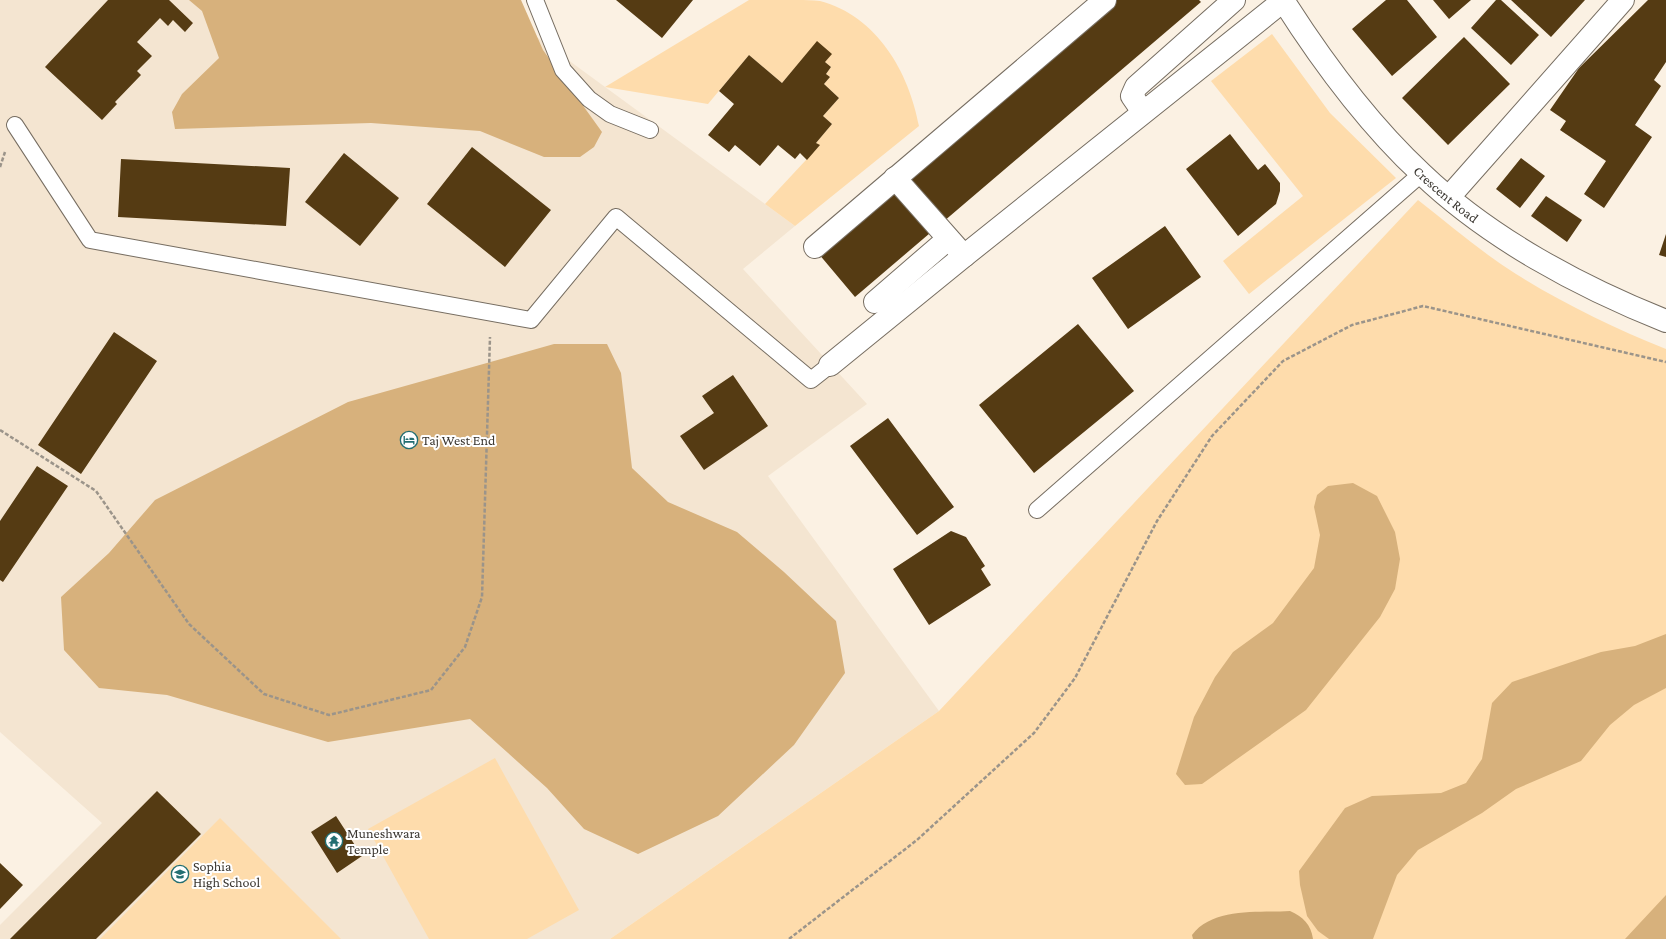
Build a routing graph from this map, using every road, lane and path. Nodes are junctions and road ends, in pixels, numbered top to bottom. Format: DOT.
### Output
graph roads {
  1 [pos="535,0"];
  2 [pos="1105,0"];
  3 [pos="1234,0"];
  4 [pos="1283,0"];
  5 [pos="1623,0"];
  6 [pos="1143,112"];
  7 [pos="15,125"];
  8 [pos="650,130"];
  9 [pos="1421,174"];
  10 [pos="895,178"];
  11 [pos="1449,197"];
  12 [pos="948,239"];
  13 [pos="815,247"];
  14 [pos="964,256"];
  15 [pos="875,302"];
  16 [pos="490,313"];
  17 [pos="1666,322"];
  18 [pos="1666,362"];
  19 [pos="830,365"];
  20 [pos="0,430"];
  21 [pos="1037,510"];
  22 [pos="789,939"];
  1 -- 8 [label="lane"];
  2 -- 10 [label="street"];
  3 -- 6 [label="street"];
  4 -- 6 [label="street"];
  4 -- 9 [label="street, Crescent Road"];
  5 -- 11 [label="street"];
  6 -- 14 [label="street"];
  7 -- 16 [label="lane"];
  9 -- 11 [label="street, Crescent Road"];
  9 -- 21 [label="lane"];
  10 -- 12 [label="street"];
  10 -- 13 [label="street"];
  11 -- 17 [label="street, Crescent Road"];
  12 -- 14 [label="street"];
  12 -- 15 [label="street"];
  14 -- 19 [label="street"];
  16 -- 19 [label="lane"];
  16 -- 20 [label="path"];
  18 -- 22 [label="path"];
}
